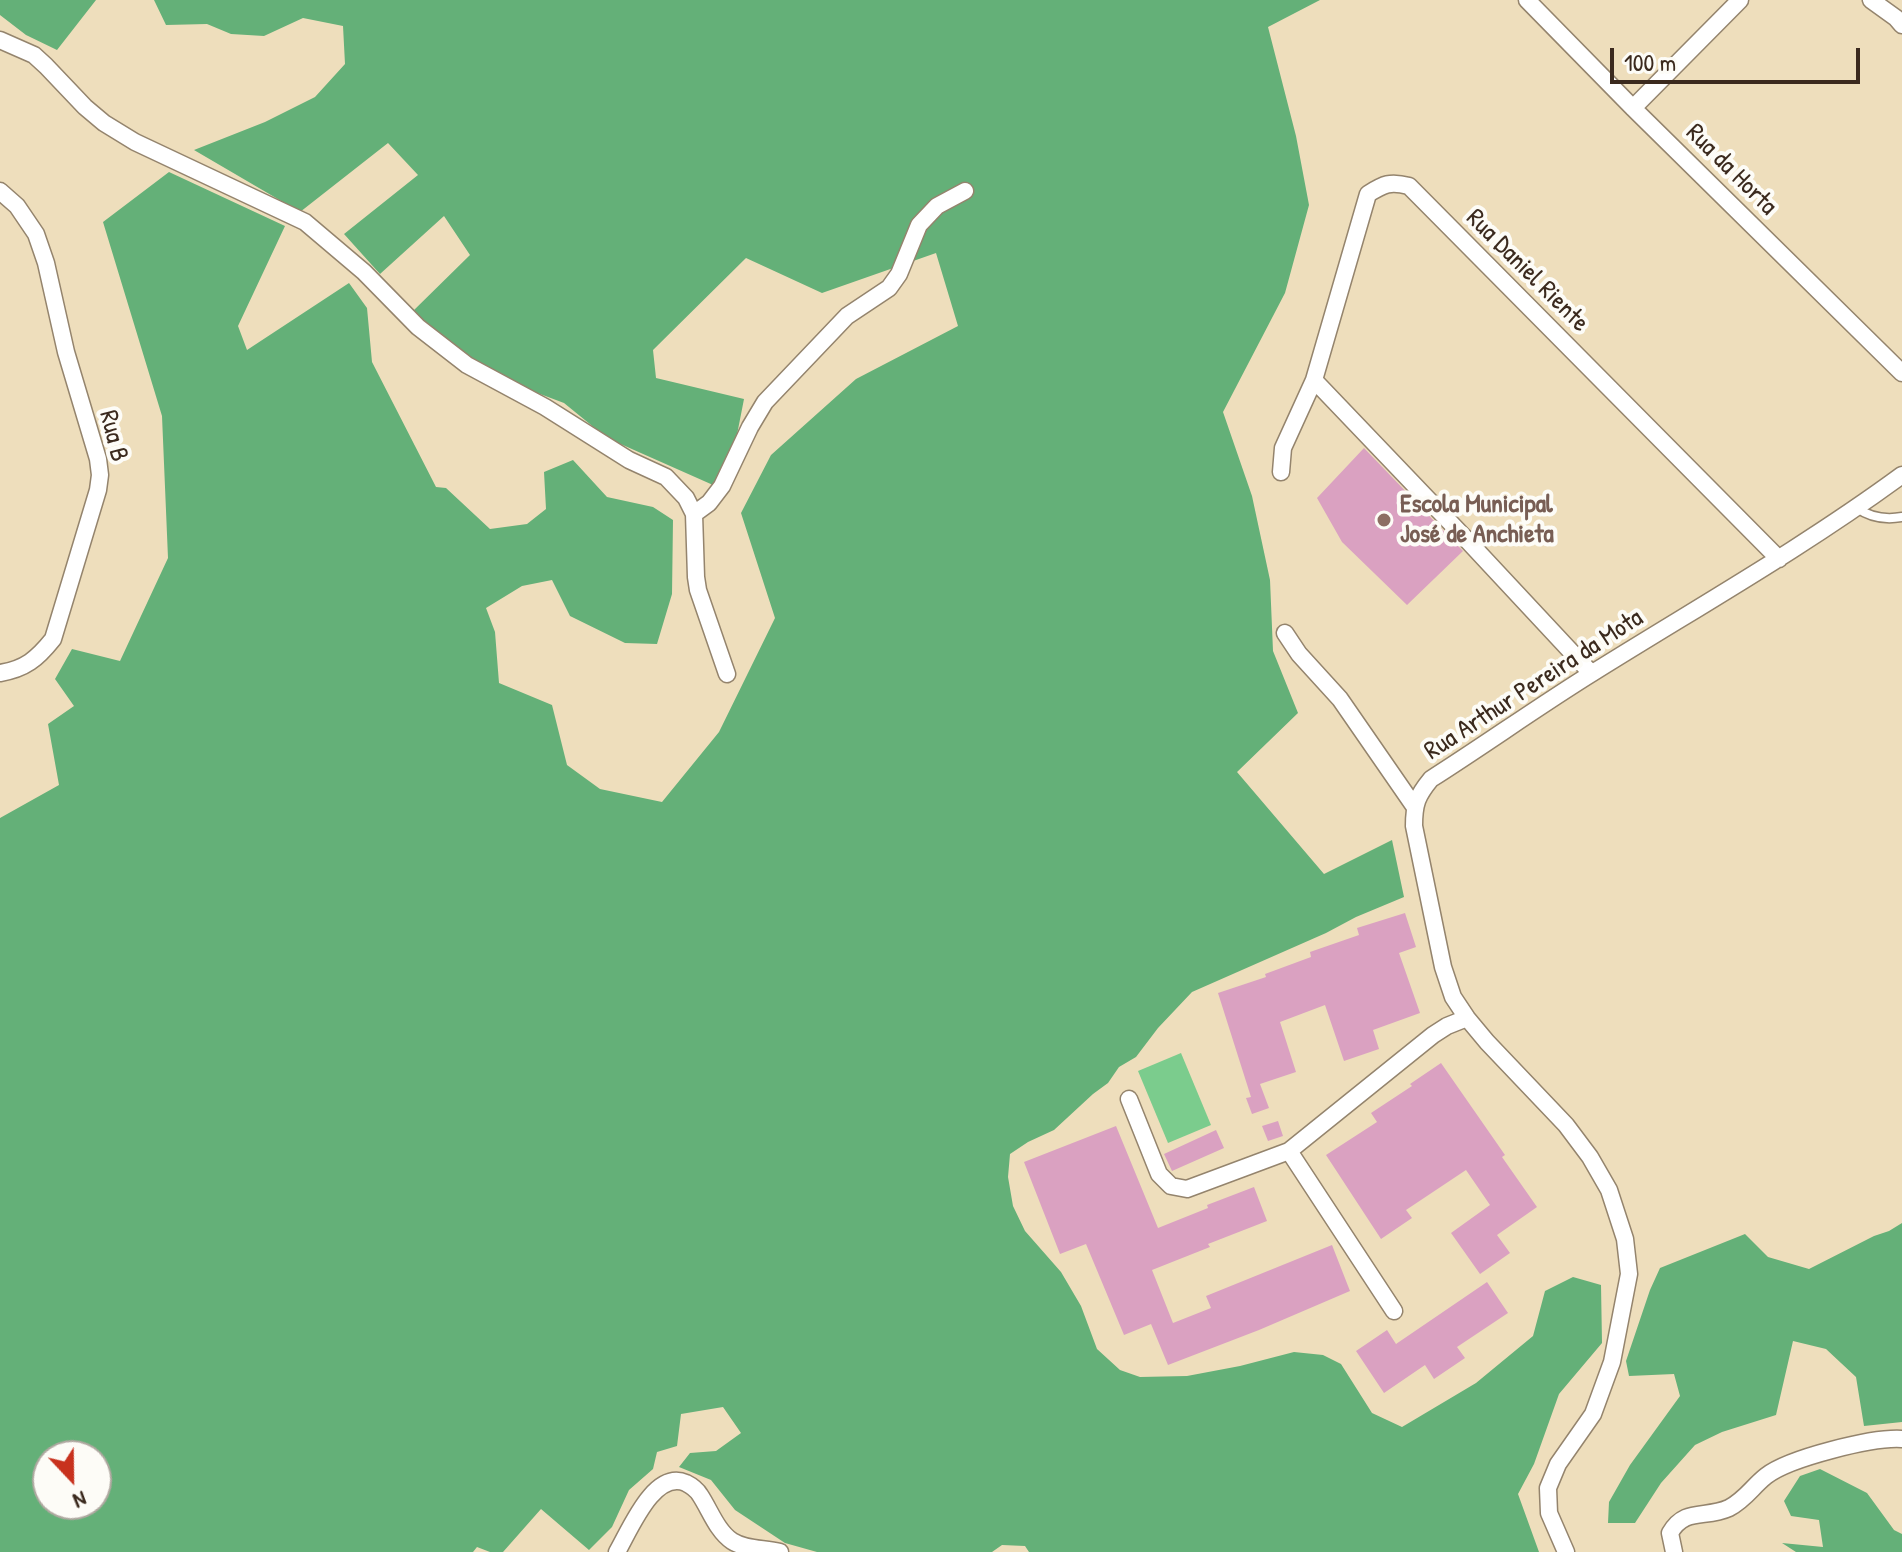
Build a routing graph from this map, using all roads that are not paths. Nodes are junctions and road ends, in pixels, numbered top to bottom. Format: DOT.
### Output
graph roads {
  1 [pos="1527,0"];
  2 [pos="1740,0"];
  3 [pos="1871,0"];
  4 [pos="1902,25"];
  5 [pos="0,40"];
  6 [pos="1633,108"];
  7 [pos="0,191"];
  8 [pos="965,191"];
  9 [pos="1902,373"];
  10 [pos="1314,380"];
  11 [pos="1281,472"];
  12 [pos="1902,475"];
  13 [pos="1857,508"];
  14 [pos="694,514"];
  15 [pos="1902,517"];
  16 [pos="1779,559"];
  17 [pos="1285,633"];
  18 [pos="0,673"];
  19 [pos="1591,673"];
  20 [pos="727,674"];
  21 [pos="1414,806"];
  22 [pos="1467,1018"];
  23 [pos="1129,1099"];
  24 [pos="1289,1151"];
  25 [pos="1394,1311"];
  26 [pos="1902,1439"];
  27 [pos="617,1552"];
  28 [pos="780,1552"];
  29 [pos="1566,1552"];
  30 [pos="1674,1552"];
  1 -- 6 [label="street, Rua da Horta"];
  2 -- 6 [label="street"];
  3 -- 4 [label="street"];
  5 -- 14 [label="street"];
  6 -- 9 [label="street, Rua da Horta"];
  7 -- 18 [label="street, Rua B"];
  8 -- 14 [label="street"];
  10 -- 11 [label="street, Rua Daniel Riente"];
  10 -- 16 [label="street, Rua Daniel Riente"];
  10 -- 19 [label="street"];
  12 -- 13 [label="street, Rua Arthur Pereira da Mota"];
  13 -- 15 [label="lane"];
  13 -- 16 [label="street, Rua Arthur Pereira da Mota"];
  14 -- 20 [label="street"];
  16 -- 19 [label="street, Rua Arthur Pereira da Mota"];
  17 -- 21 [label="street"];
  19 -- 21 [label="street, Rua Arthur Pereira da Mota"];
  21 -- 22 [label="street"];
  22 -- 24 [label="street"];
  22 -- 29 [label="street"];
  23 -- 24 [label="street"];
  24 -- 25 [label="street"];
  26 -- 30 [label="street"];
  27 -- 28 [label="street"];
}
